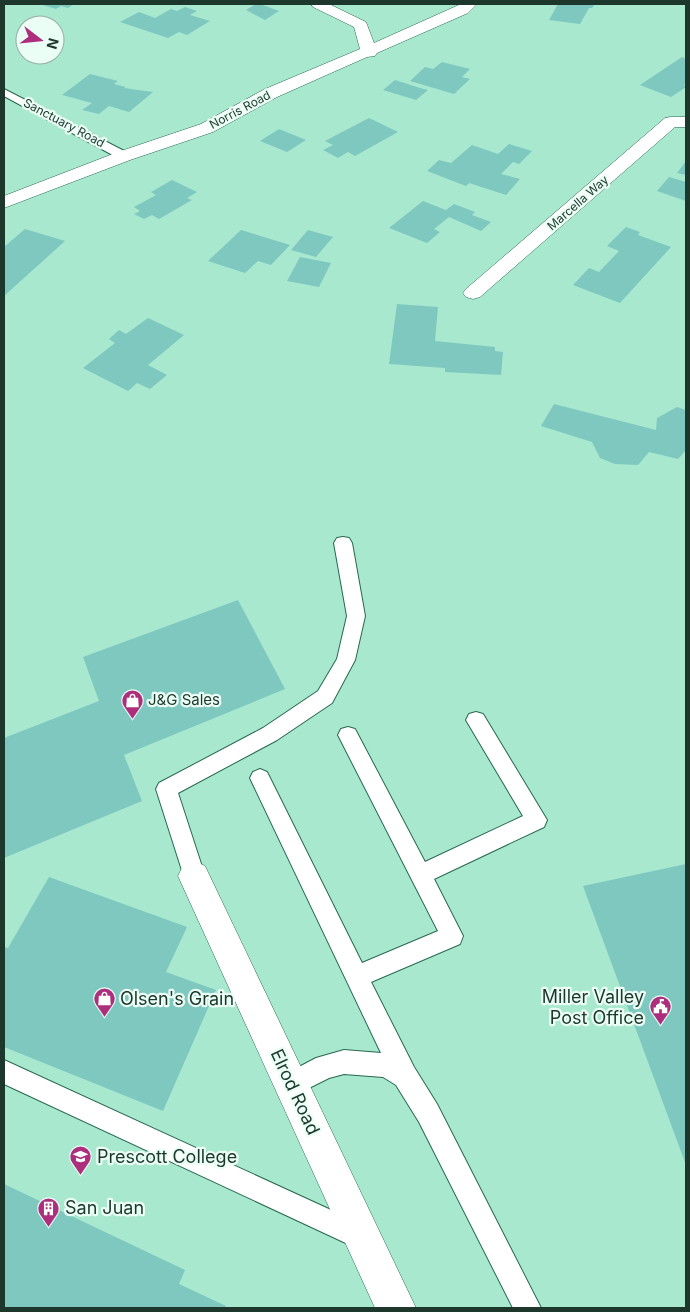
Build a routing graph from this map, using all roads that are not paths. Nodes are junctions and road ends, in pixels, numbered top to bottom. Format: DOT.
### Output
graph roads {
  1 [pos="318,4"];
  2 [pos="470,4"];
  3 [pos="369,53"];
  4 [pos="4,92"];
  5 [pos="686,122"];
  6 [pos="124,156"];
  7 [pos="4,202"];
  8 [pos="473,293"];
  9 [pos="343,543"];
  10 [pos="476,720"];
  11 [pos="348,735"];
  12 [pos="260,778"];
  13 [pos="420,875"];
  14 [pos="194,876"];
  15 [pos="357,978"];
  16 [pos="4,1072"];
  17 [pos="405,1076"];
  18 [pos="292,1085"];
  19 [pos="363,1237"];
  20 [pos="396,1308"];
  21 [pos="526,1308"];
  1 -- 3 [label="street"];
  2 -- 3 [label="street, Norris Road"];
  3 -- 6 [label="street, Norris Road"];
  4 -- 6 [label="lane, Sanctuary Road"];
  5 -- 8 [label="street, Marcella Way"];
  6 -- 7 [label="street, Norris Road"];
  9 -- 14 [label="lane"];
  10 -- 13 [label="lane"];
  11 -- 13 [label="lane"];
  12 -- 15 [label="lane"];
  13 -- 15 [label="lane"];
  14 -- 18 [label="street, Elrod Road"];
  15 -- 17 [label="lane"];
  16 -- 19 [label="lane"];
  17 -- 18 [label="lane"];
  17 -- 21 [label="lane"];
  18 -- 19 [label="street, Elrod Road"];
  19 -- 20 [label="street, Elrod Road"];
}
